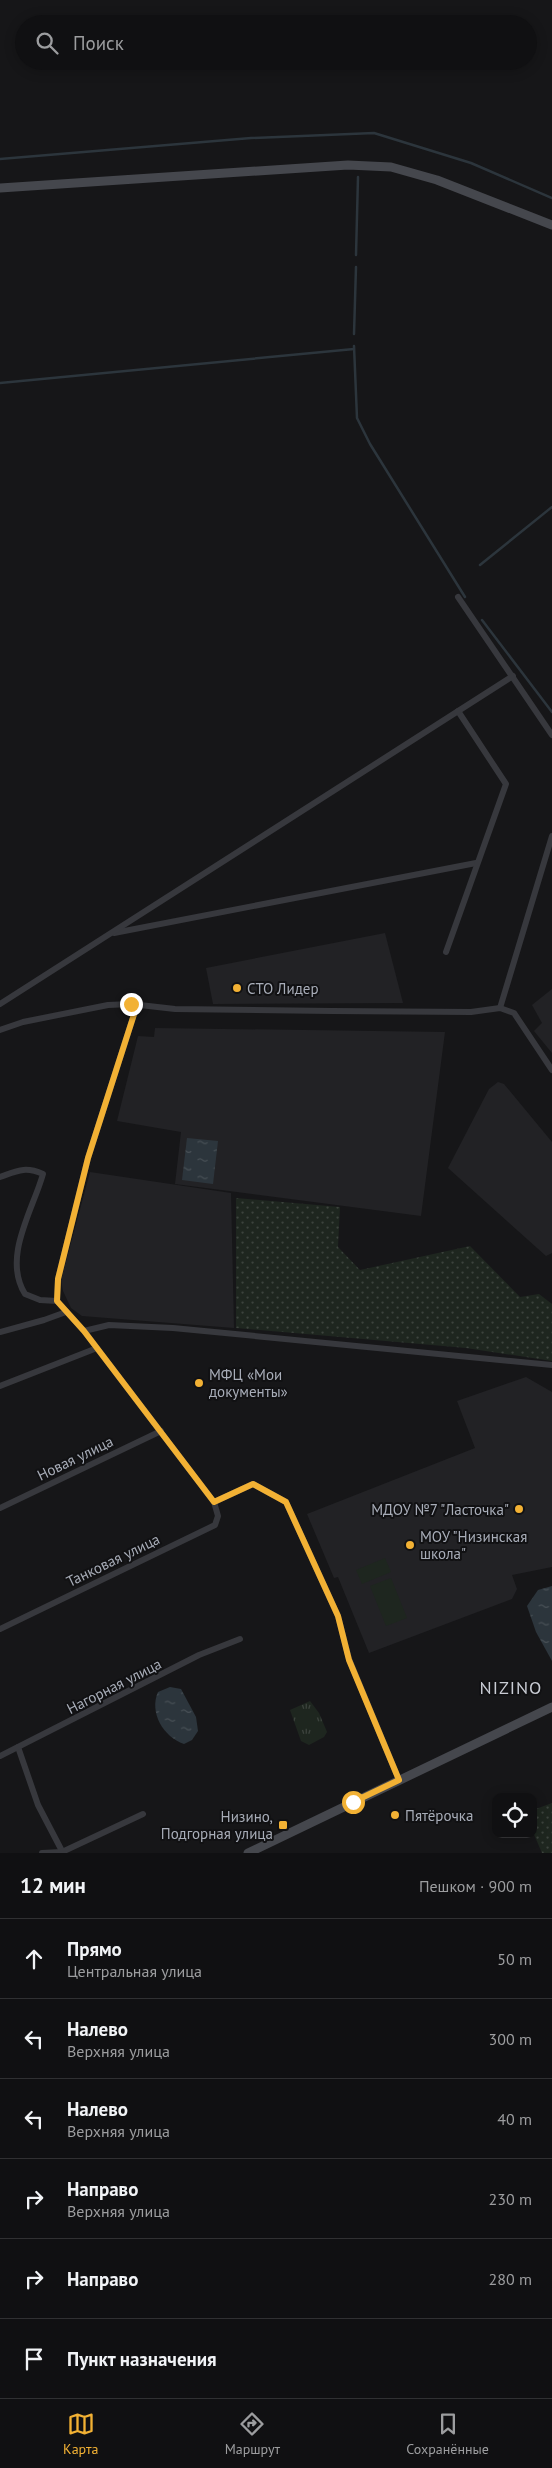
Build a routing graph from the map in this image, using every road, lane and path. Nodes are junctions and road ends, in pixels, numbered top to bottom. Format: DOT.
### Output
graph roads {
  1 [pos="0,188"];
  2 [pos="552,225"];
  3 [pos="458,597"];
  4 [pos="513,676"];
  5 [pos="458,711"];
  6 [pos="552,735"];
  7 [pos="552,836"];
  8 [pos="476,863"];
  9 [pos="109,934"];
  10 [pos="446,952"];
  11 [pos="0,1004"];
  12 [pos="137,1005"];
  13 [pos="500,1008"];
  14 [pos="0,1030"];
  15 [pos="552,1070"];
  16 [pos="0,1177"];
  17 [pos="57,1301"];
  18 [pos="66,1312"];
  19 [pos="84,1331"];
  20 [pos="0,1332"];
  21 [pos="96,1348"];
  22 [pos="552,1366"];
  23 [pos="0,1386"];
  24 [pos="161,1431"];
  25 [pos="214,1502"];
  26 [pos="0,1508"];
  27 [pos="0,1628"];
  28 [pos="240,1639"];
  29 [pos="552,1707"];
  30 [pos="18,1747"];
  31 [pos="0,1756"];
  32 [pos="399,1780"];
  33 [pos="143,1814"];
  34 [pos="62,1852"];
  35 [pos="42,1853"];
  36 [pos="248,1853"];
  1 -- 2 [label="street"];
  3 -- 4 [label="street"];
  4 -- 5 [label="street"];
  4 -- 6 [label="street"];
  5 -- 8 [label="street"];
  5 -- 9 [label="street"];
  7 -- 13 [label="street"];
  8 -- 9 [label="street"];
  8 -- 10 [label="street"];
  9 -- 11 [label="street"];
  12 -- 13 [label="street"];
  12 -- 14 [label="street"];
  12 -- 17 [label="street"];
  13 -- 15 [label="street"];
  16 -- 17 [label="street"];
  17 -- 18 [label="street"];
  18 -- 19 [label="street"];
  18 -- 20 [label="street"];
  19 -- 21 [label="street"];
  19 -- 22 [label="street"];
  21 -- 23 [label="street"];
  21 -- 24 [label="street"];
  24 -- 25 [label="street"];
  24 -- 26 [label="street, Новая улица"];
  25 -- 27 [label="street, Танковая улица"];
  25 -- 32 [label="street"];
  28 -- 30 [label="street, Нагорная улица"];
  29 -- 32 [label="street"];
  30 -- 31 [label="street, Нагорная улица"];
  30 -- 34 [label="street"];
  32 -- 36 [label="street"];
  33 -- 34 [label="street"];
  34 -- 35 [label="street"];
}
